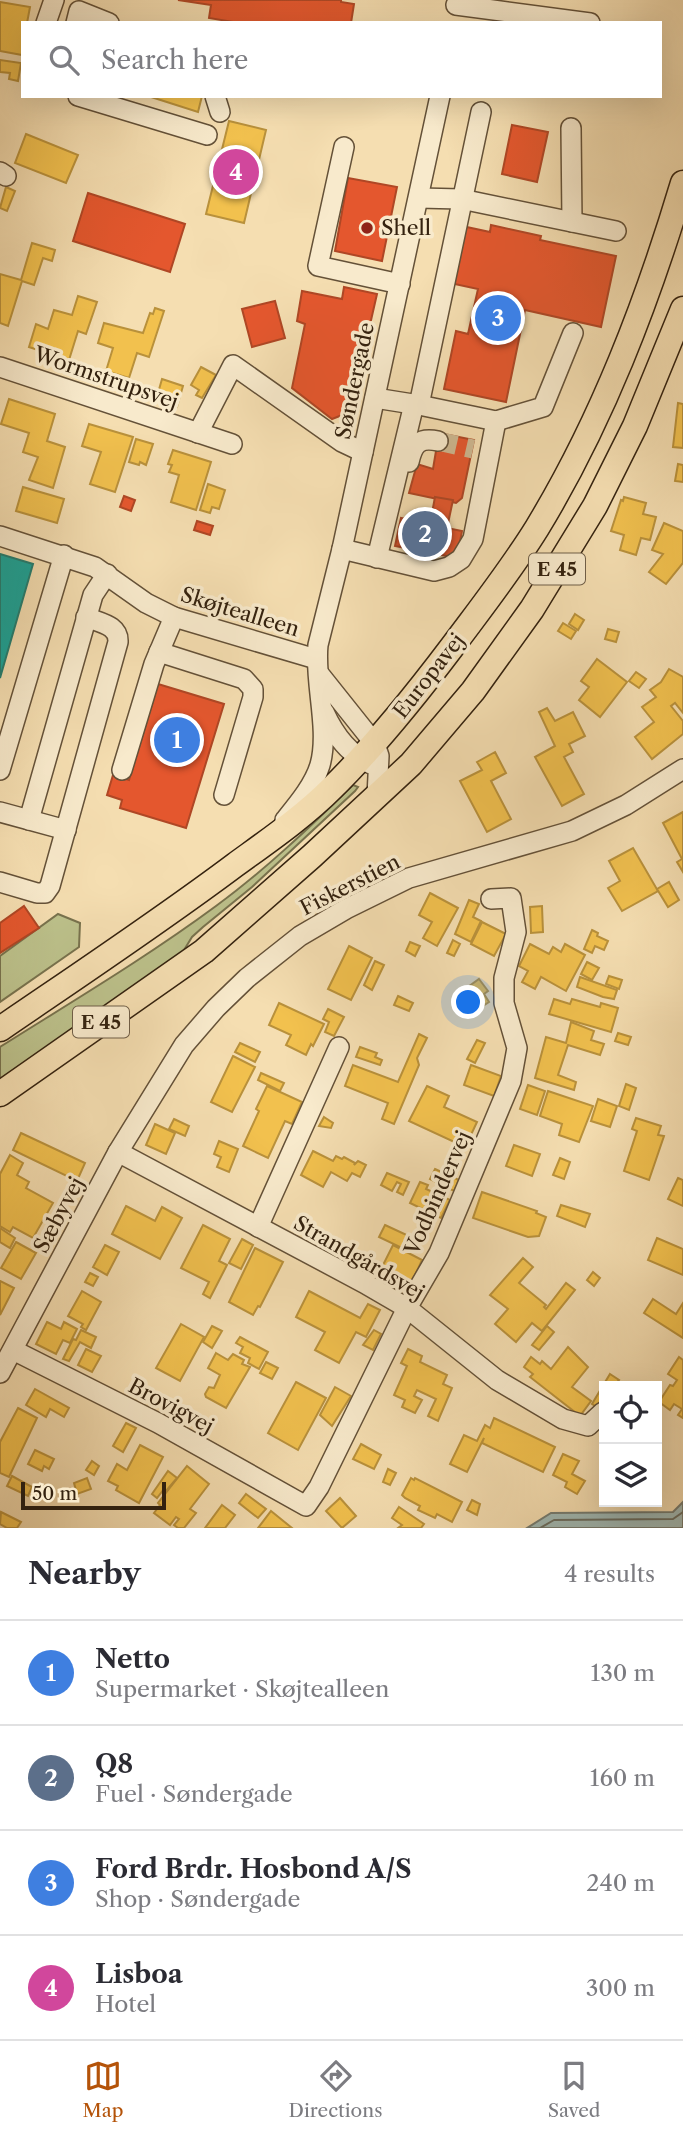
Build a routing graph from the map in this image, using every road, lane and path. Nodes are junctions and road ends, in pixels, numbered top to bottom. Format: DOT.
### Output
graph roads {
  1 [pos="54,0"];
  2 [pos="455,9"];
  3 [pos="47,21"];
  4 [pos="76,21"];
  5 [pos="103,21"];
  6 [pos="571,21"];
  7 [pos="85,98"];
  8 [pos="440,98"];
  9 [pos="481,112"];
  10 [pos="571,128"];
  11 [pos="206,135"];
  12 [pos="344,147"];
  13 [pos="683,183"];
  14 [pos="419,198"];
  15 [pos="461,199"];
  16 [pos="572,222"];
  17 [pos="616,231"];
  18 [pos="400,284"];
  19 [pos="683,309"];
  20 [pos="573,333"];
  21 [pos="0,367"];
  22 [pos="375,398"];
  23 [pos="417,404"];
  24 [pos="496,421"];
  25 [pos="198,433"];
  26 [pos="438,441"];
  27 [pos="232,444"];
  28 [pos="363,452"];
  29 [pos="390,502"];
  30 [pos="0,536"];
  31 [pos="342,549"];
  32 [pos="64,555"];
  33 [pos="377,558"];
  34 [pos="107,574"];
  35 [pos="86,617"];
  36 [pos="174,617"];
  37 [pos="159,652"];
  38 [pos="318,667"];
  39 [pos="319,702"];
  40 [pos="371,756"];
  41 [pos="411,764"];
  42 [pos="683,769"];
  43 [pos="0,770"];
  44 [pos="122,770"];
  45 [pos="224,795"];
  46 [pos="377,796"];
  47 [pos="0,812"];
  48 [pos="29,820"];
  49 [pos="66,830"];
  50 [pos="272,838"];
  51 [pos="0,882"];
  52 [pos="491,899"];
  53 [pos="0,1029"];
  54 [pos="339,1047"];
  55 [pos="0,1094"];
  56 [pos="118,1152"];
  57 [pos="258,1227"];
  58 [pos="407,1308"];
  59 [pos="13,1350"];
  60 [pos="0,1374"];
  61 [pos="599,1416"];
  62 [pos="306,1506"];
  1 -- 3 [label="street"];
  2 -- 6 [label="street"];
  4 -- 5 [label="street"];
  7 -- 11 [label="street"];
  8 -- 14 [label="street, Søndergade"];
  9 -- 15 [label="street"];
  10 -- 16 [label="street"];
  12 -- 18 [label="street"];
  13 -- 40 [label="main road, Europavej / E 45"];
  14 -- 15 [label="street"];
  14 -- 18 [label="street, Søndergade"];
  15 -- 16 [label="street"];
  15 -- 23 [label="street"];
  16 -- 17 [label="street"];
  18 -- 22 [label="street, Søndergade"];
  19 -- 41 [label="main road, Europavej / E 45"];
  20 -- 24 [label="street"];
  21 -- 25 [label="street, Wormstrupsvej"];
  22 -- 23 [label="street"];
  22 -- 28 [label="street, Søndergade"];
  23 -- 24 [label="street"];
  23 -- 29 [label="street"];
  24 -- 33 [label="street"];
  25 -- 27 [label="street, Wormstrupsvej"];
  25 -- 28 [label="street, Wormstrupsvej"];
  26 -- 29 [label="street"];
  28 -- 31 [label="street, Søndergade"];
  29 -- 33 [label="street"];
  30 -- 32 [label="street, Skøjtealleen"];
  31 -- 33 [label="street"];
  31 -- 38 [label="street, Søndergade"];
  32 -- 34 [label="street, Skøjtealleen"];
  32 -- 43 [label="street"];
  34 -- 35 [label="street"];
  34 -- 36 [label="street, Skøjtealleen"];
  35 -- 48 [label="street"];
  35 -- 49 [label="street"];
  36 -- 37 [label="street"];
  36 -- 38 [label="street, Skøjtealleen"];
  37 -- 44 [label="street"];
  37 -- 45 [label="street"];
  38 -- 39 [label="street, Søndergade"];
  38 -- 40 [label="street"];
  39 -- 40 [label="street, Søndergade"];
  39 -- 50 [label="street, Søndergade"];
  40 -- 41 [label="street"];
  40 -- 46 [label="street"];
  40 -- 50 [label="main road, Europavej / E 45"];
  41 -- 46 [label="main road, Europavej / E 45"];
  42 -- 56 [label="street, Fiskerstien"];
  46 -- 55 [label="main road, Europavej / E 45"];
  47 -- 48 [label="street"];
  48 -- 49 [label="street"];
  49 -- 51 [label="street"];
  50 -- 53 [label="main road, Europavej / E 45"];
  52 -- 58 [label="street, Vodbindervej"];
  54 -- 57 [label="street"];
  56 -- 57 [label="street, Strandgårdsvej"];
  56 -- 59 [label="street, Sæbyvej"];
  57 -- 58 [label="street, Strandgårdsvej"];
  58 -- 61 [label="street, Strandgårdsvej"];
  58 -- 62 [label="street, Vodbindervej"];
  59 -- 60 [label="street, Sæbyvej"];
  59 -- 62 [label="street, Brovigvej"];
}
